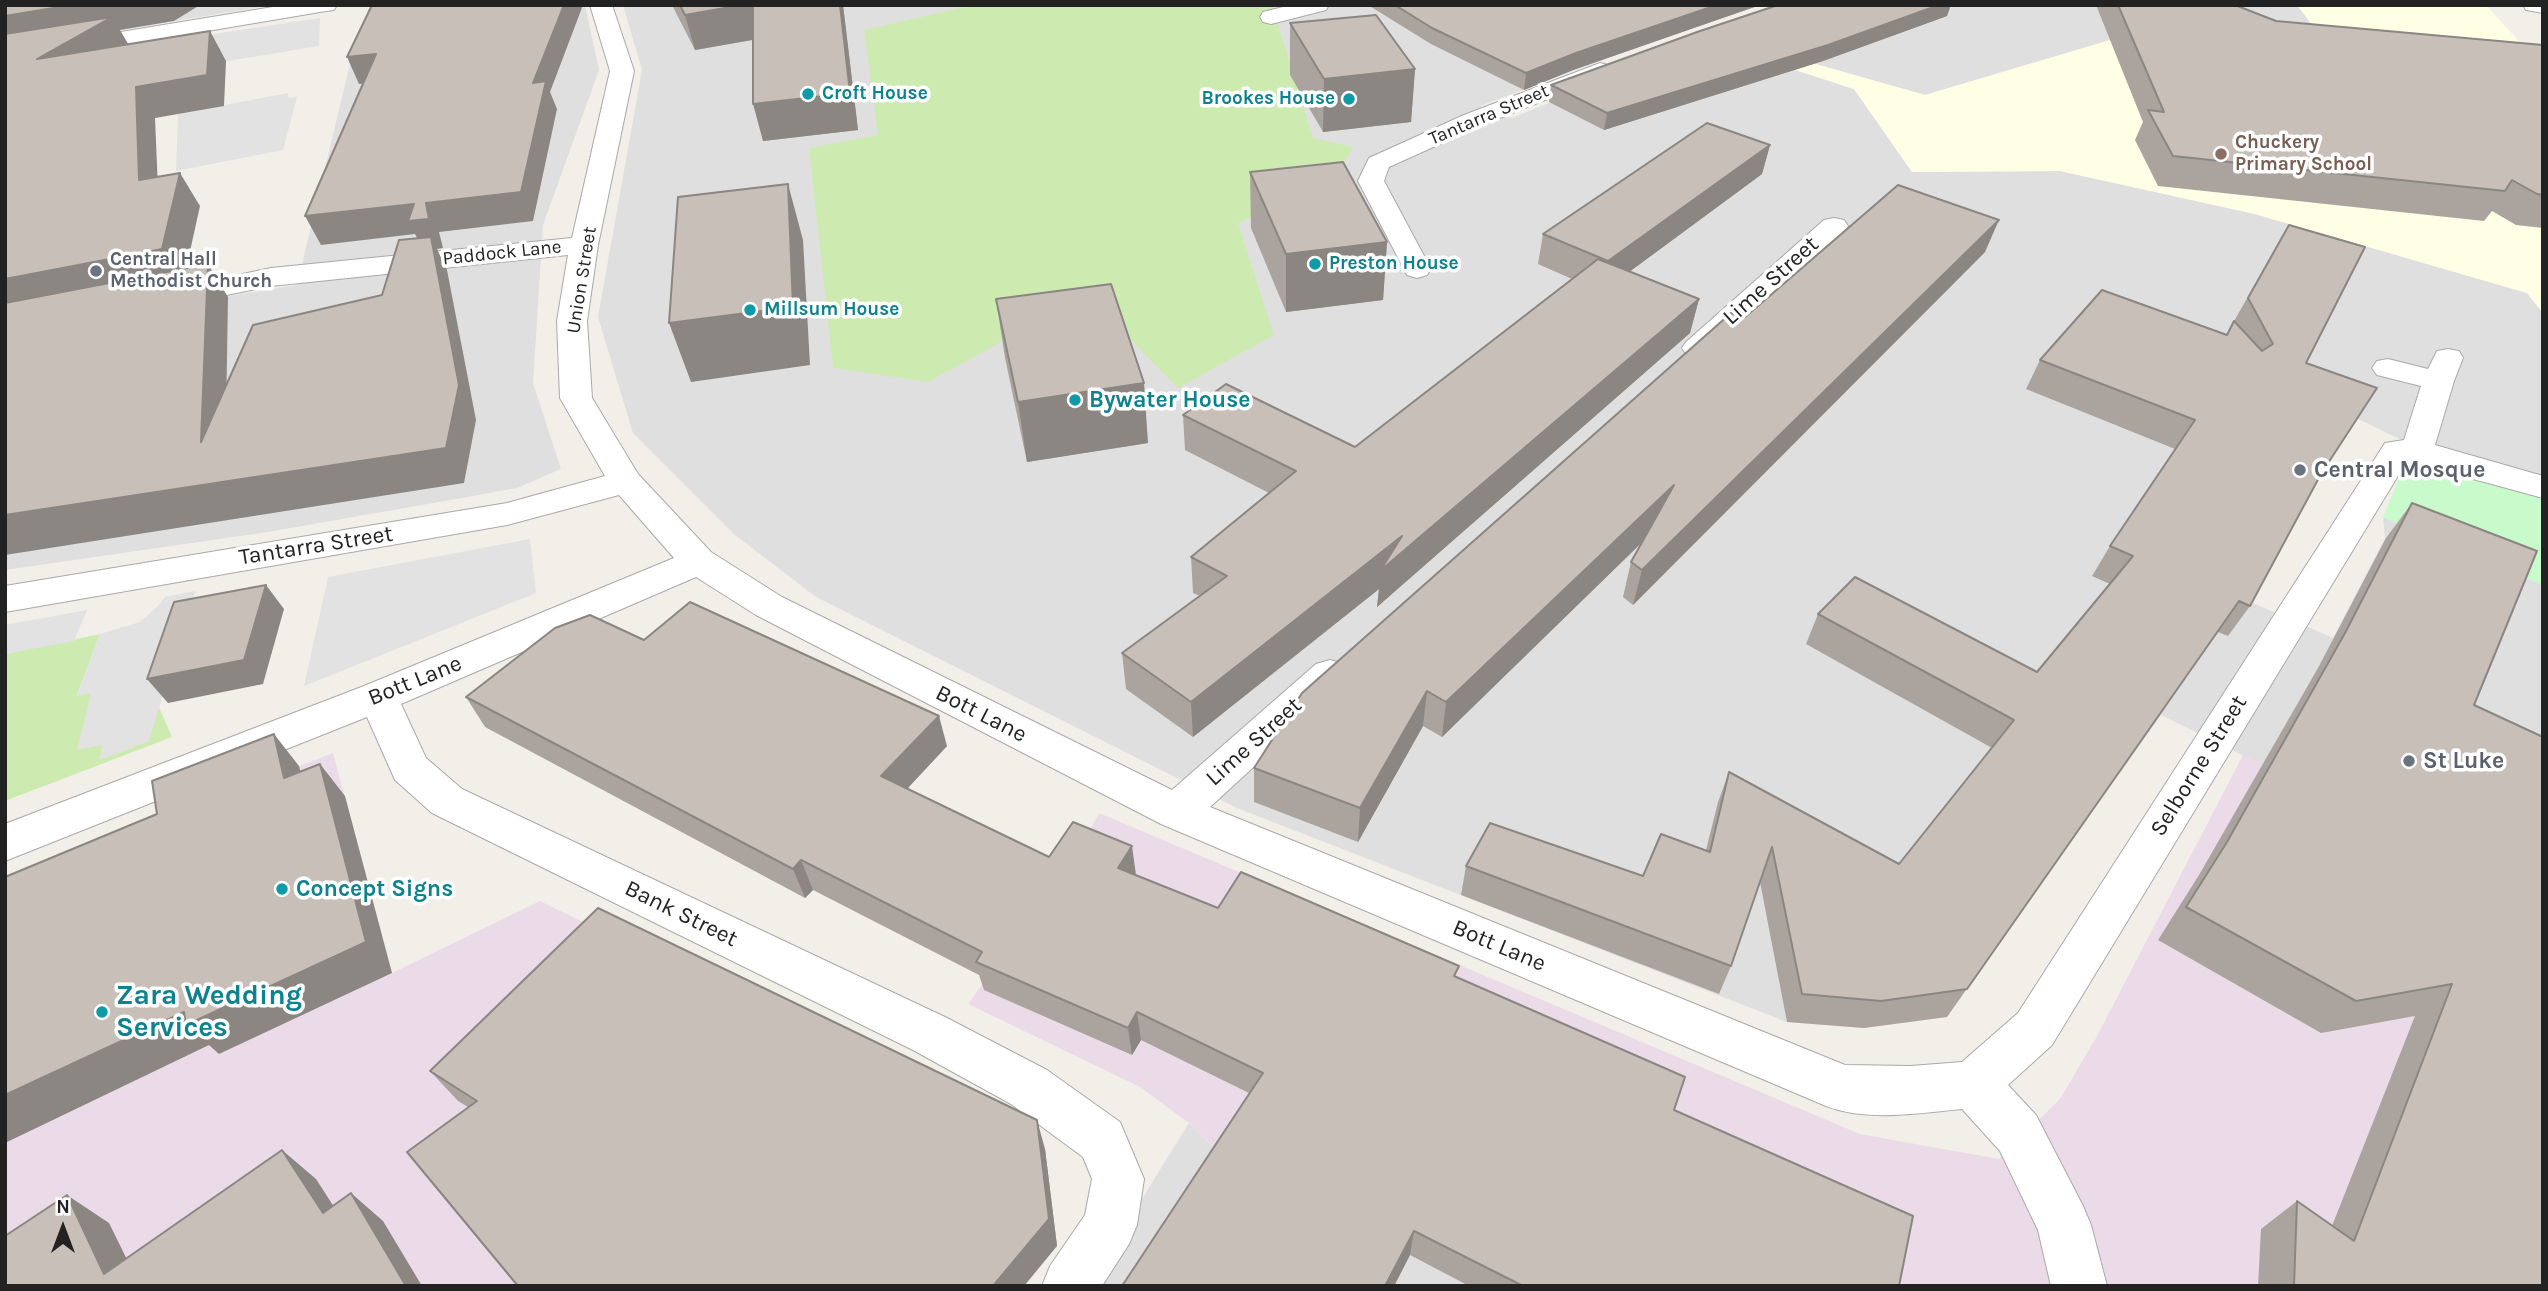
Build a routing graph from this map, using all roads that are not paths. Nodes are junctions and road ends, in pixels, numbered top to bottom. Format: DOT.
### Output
graph roads {
  1 [pos="326,5"];
  2 [pos="601,5"];
  3 [pos="1318,5"];
  4 [pos="2534,5"];
  5 [pos="2543,7"];
  6 [pos="1271,17"];
  7 [pos="5,58"];
  8 [pos="1624,60"];
  9 [pos="1834,226"];
  10 [pos="584,245"];
  11 [pos="1417,269"];
  12 [pos="152,301"];
  13 [pos="1677,365"];
  14 [pos="2388,368"];
  15 [pos="2417,451"];
  16 [pos="625,481"];
  17 [pos="2543,487"];
  18 [pos="698,561"];
  19 [pos="5,599"];
  20 [pos="1354,653"];
  21 [pos="378,697"];
  22 [pos="1176,811"];
  23 [pos="5,843"];
  24 [pos="1973,1084"];
  25 [pos="1070,1286"];
  26 [pos="2079,1286"];
  1 -- 7 [label="street"];
  2 -- 10 [label="street, Union Street"];
  3 -- 6 [label="street"];
  4 -- 5 [label="street"];
  8 -- 11 [label="street, Tantarra Street"];
  9 -- 13 [label="street, Lime Street"];
  10 -- 12 [label="street, Paddock Lane"];
  10 -- 16 [label="street, Union Street"];
  14 -- 15 [label="street"];
  15 -- 17 [label="street"];
  15 -- 24 [label="street, Selborne Street"];
  16 -- 18 [label="street, Union Street"];
  16 -- 19 [label="street, Tantarra Street"];
  18 -- 21 [label="street, Bott Lane"];
  18 -- 22 [label="street, Bott Lane"];
  20 -- 22 [label="street, Lime Street"];
  21 -- 23 [label="street, Bott Lane"];
  21 -- 25 [label="street, Bank Street"];
  22 -- 24 [label="street, Bott Lane"];
  24 -- 26 [label="street"];
}
